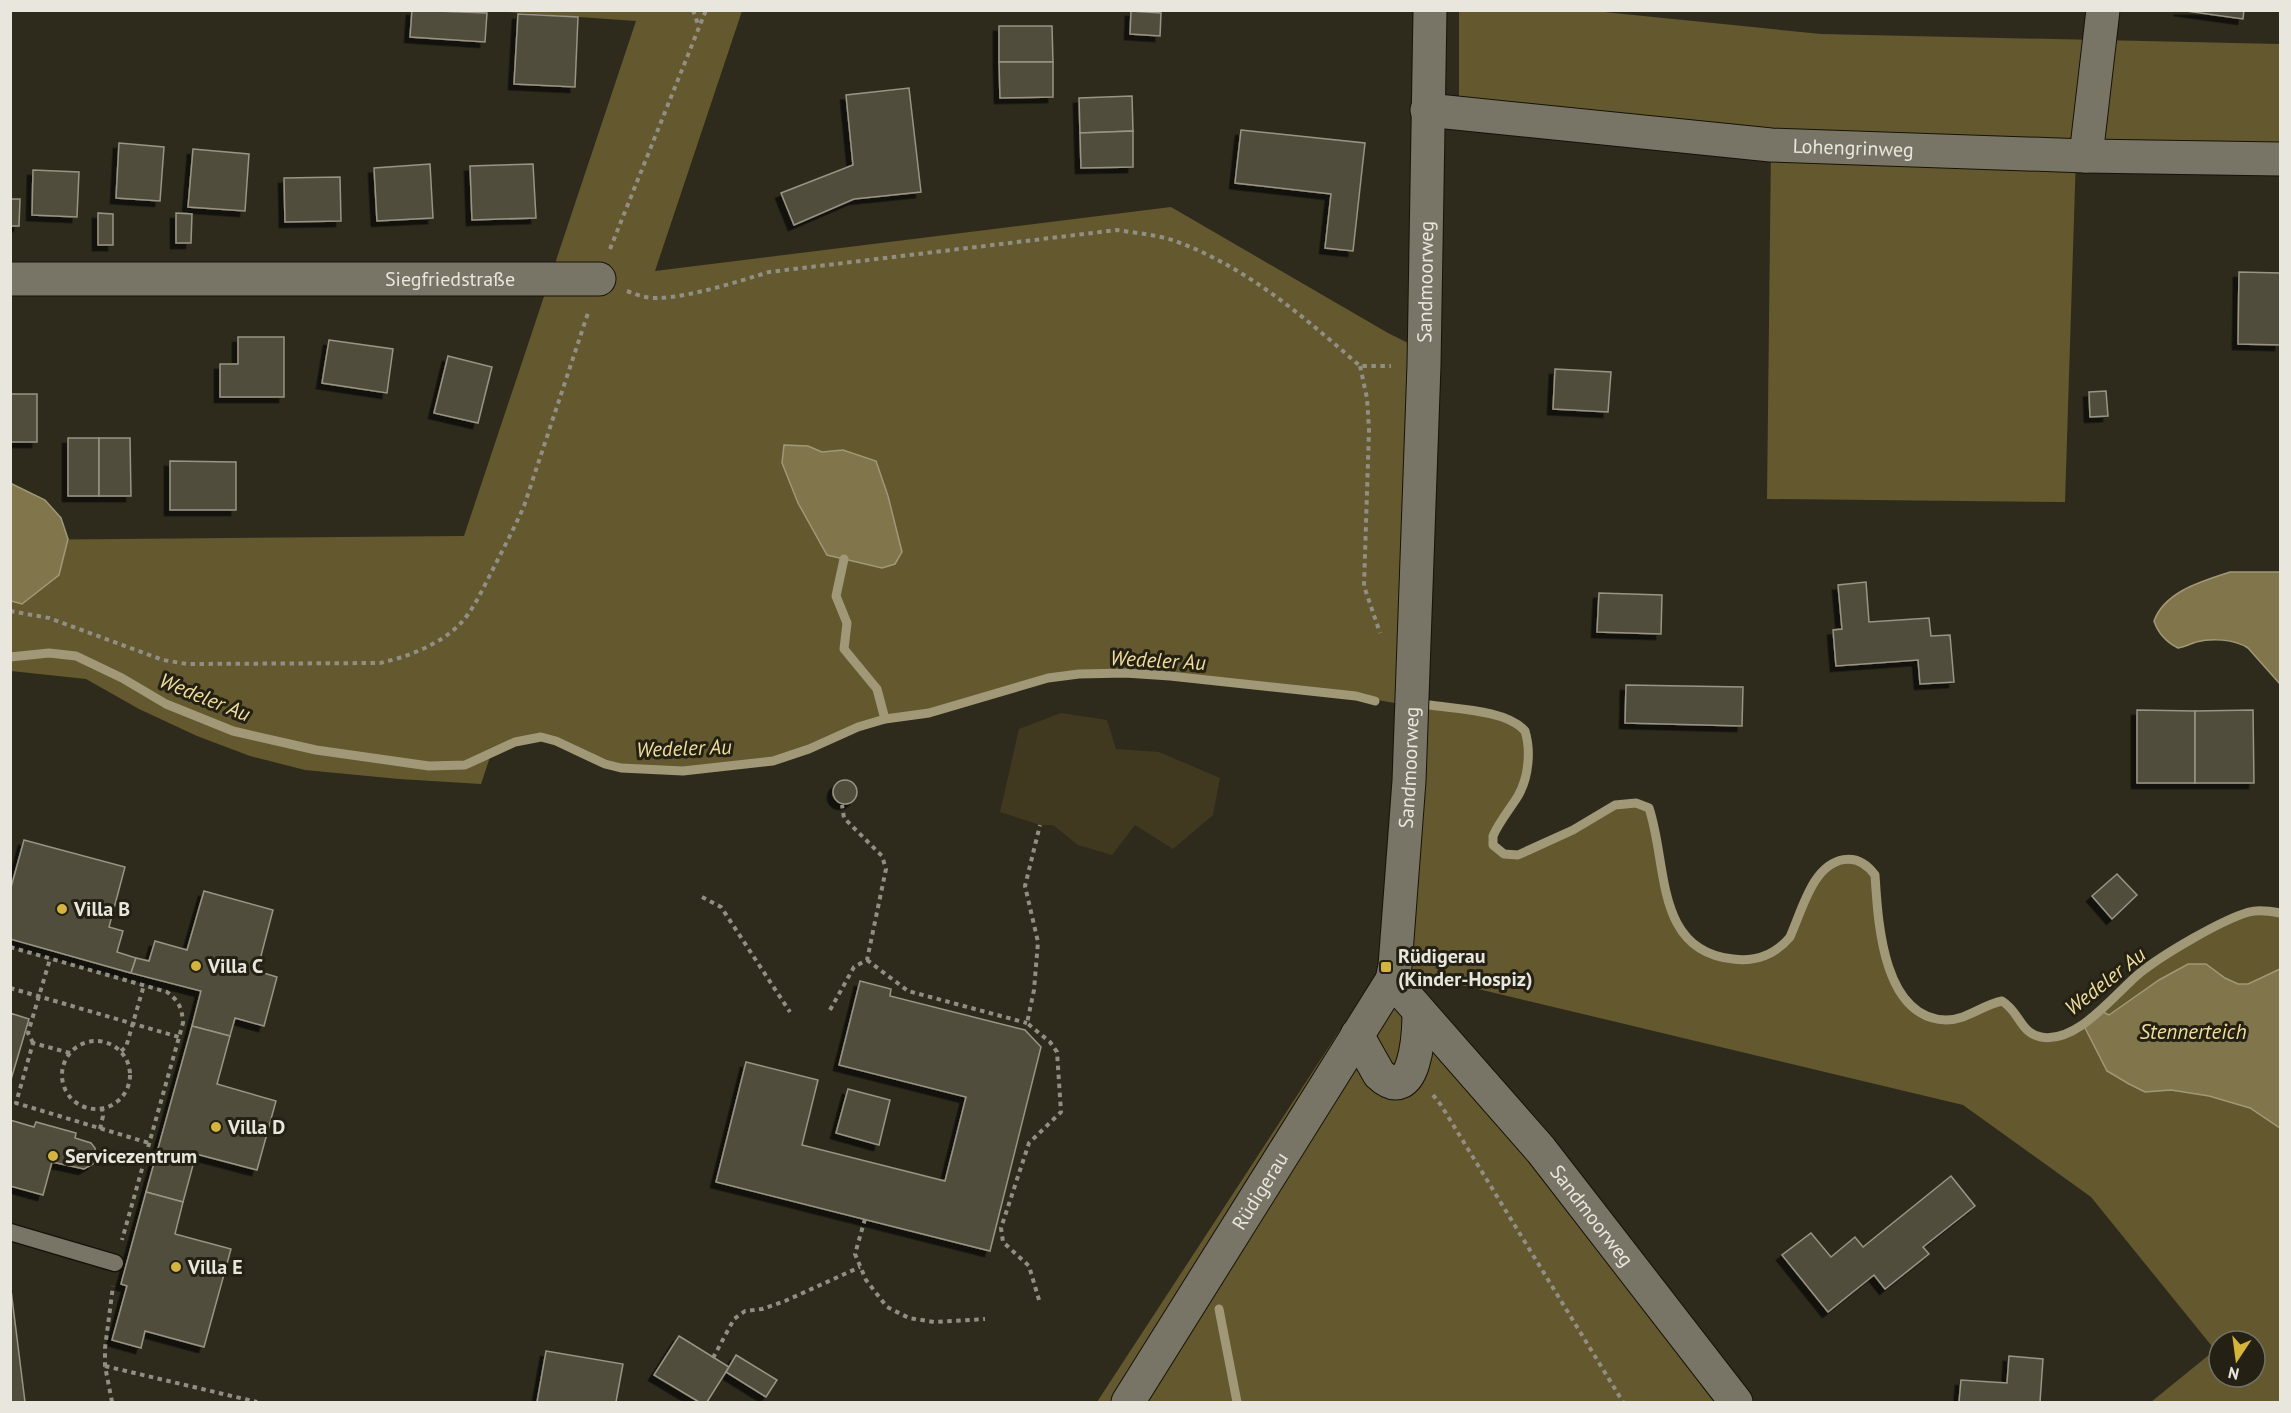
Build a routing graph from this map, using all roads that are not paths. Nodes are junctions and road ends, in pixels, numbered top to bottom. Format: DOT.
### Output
graph roads {
  1 [pos="1430,10"];
  2 [pos="2103,10"];
  3 [pos="1427,110"];
  4 [pos="2086,156"];
  5 [pos="2280,159"];
  6 [pos="10,279"];
  7 [pos="599,279"];
  8 [pos="1392,980"];
  9 [pos="1419,1012"];
  10 [pos="1357,1035"];
  11 [pos="10,1232"];
  12 [pos="116,1263"];
  13 [pos="1128,1402"];
  14 [pos="1736,1402"];
  1 -- 3 [label="street, Sandmoorweg"];
  2 -- 4 [label="street"];
  3 -- 4 [label="street, Lohengrinweg"];
  3 -- 8 [label="street, Sandmoorweg"];
  4 -- 5 [label="street, Lohengrinweg"];
  6 -- 7 [label="street, Siegfriedstraße"];
  8 -- 9 [label="street, Sandmoorweg"];
  8 -- 10 [label="street, Rüdigerau"];
  9 -- 10 [label="street"];
  9 -- 14 [label="street, Sandmoorweg"];
  10 -- 13 [label="street, Rüdigerau"];
  11 -- 12 [label="lane"];
}
